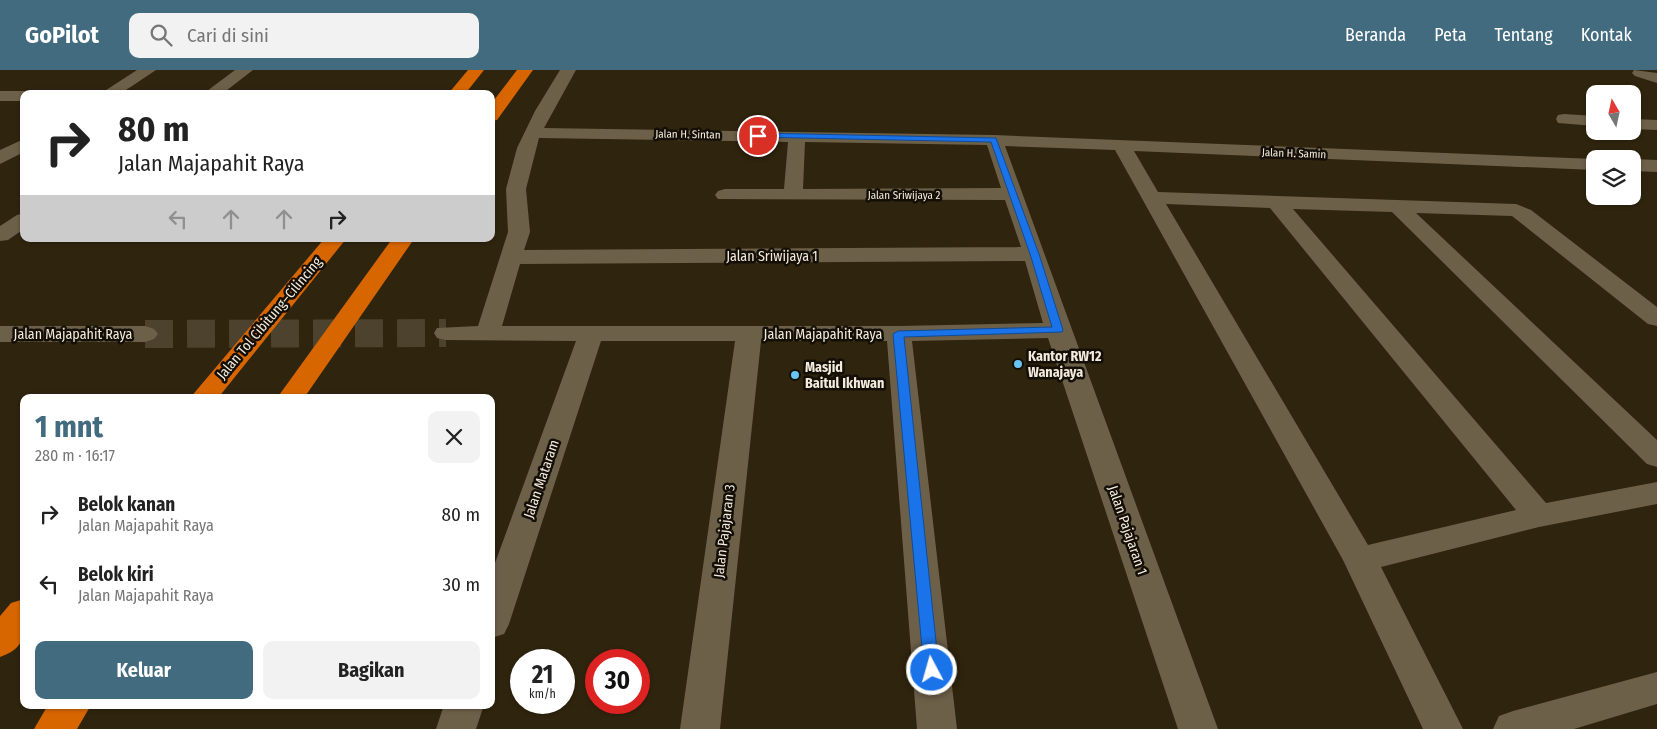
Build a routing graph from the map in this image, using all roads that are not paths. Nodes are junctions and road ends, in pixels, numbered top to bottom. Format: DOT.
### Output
graph roads {
  1 [pos="148,70"];
  2 [pos="245,70"];
  3 [pos="476,70"];
  4 [pos="525,70"];
  5 [pos="568,70"];
  6 [pos="1640,73"];
  7 [pos="1657,78"];
  8 [pos="115,90"];
  9 [pos="217,90"];
  10 [pos="459,90"];
  11 [pos="0,96"];
  12 [pos="20,96"];
  13 [pos="495,111"];
  14 [pos="1564,119"];
  15 [pos="1586,120"];
  16 [pos="1641,124"];
  17 [pos="1657,125"];
  18 [pos="533,133"];
  19 [pos="0,137"];
  20 [pos="20,137"];
  21 [pos="797,141"];
  22 [pos="995,143"];
  23 [pos="20,146"];
  24 [pos="1122,146"];
  25 [pos="0,158"];
  26 [pos="1586,164"];
  27 [pos="1641,166"];
  28 [pos="1657,166"];
  29 [pos="1014,194"];
  30 [pos="793,195"];
  31 [pos="725,196"];
  32 [pos="1151,198"];
  33 [pos="1276,202"];
  34 [pos="1396,206"];
  35 [pos="20,222"];
  36 [pos="0,236"];
  37 [pos="333,242"];
  38 [pos="401,242"];
  39 [pos="1034,254"];
  40 [pos="510,257"];
  41 [pos="1657,319"];
  42 [pos="1058,330"];
  43 [pos="488,332"];
  44 [pos="446,333"];
  45 [pos="591,333"];
  46 [pos="0,334"];
  47 [pos="145,334"];
  48 [pos="749,334"];
  49 [pos="898,334"];
  50 [pos="206,394"];
  51 [pos="293,394"];
  52 [pos="1657,457"];
  53 [pos="1657,493"];
  54 [pos="1539,516"];
  55 [pos="1360,560"];
  56 [pos="495,612"];
  57 [pos="20,618"];
  58 [pos="0,642"];
  59 [pos="1657,688"];
  60 [pos="68,709"];
  61 [pos="463,709"];
  62 [pos="54,729"];
  63 [pos="456,729"];
  64 [pos="700,729"];
  65 [pos="937,729"];
  66 [pos="1198,729"];
  67 [pos="1443,729"];
  68 [pos="1513,729"];
  1 -- 8 [label="street"];
  2 -- 9 [label="street"];
  3 -- 10 [label="highway"];
  4 -- 13 [label="highway"];
  5 -- 18 [label="street"];
  6 -- 7 [label="street"];
  11 -- 12 [label="street"];
  14 -- 15 [label="street"];
  16 -- 17 [label="street"];
  18 -- 21 [label="street, Jalan H. Sintan"];
  18 -- 40 [label="street"];
  19 -- 20 [label="street"];
  21 -- 22 [label="street, Jalan H. Sintan"];
  21 -- 30 [label="street"];
  22 -- 24 [label="street, Jalan H. Samin"];
  22 -- 29 [label="street"];
  23 -- 25 [label="street"];
  24 -- 26 [label="street, Jalan H. Samin"];
  24 -- 32 [label="street"];
  27 -- 28 [label="street"];
  29 -- 30 [label="street, Jalan Sriwijaya 2"];
  29 -- 39 [label="street"];
  30 -- 31 [label="street, Jalan Sriwijaya 2"];
  32 -- 33 [label="street"];
  32 -- 55 [label="street"];
  33 -- 34 [label="street"];
  33 -- 54 [label="street"];
  34 -- 41 [label="street"];
  34 -- 52 [label="street"];
  35 -- 36 [label="street"];
  37 -- 50 [label="highway, Jalan Tol Cibitung–Cilincing"];
  38 -- 51 [label="highway"];
  39 -- 40 [label="street, Jalan Sriwijaya 1"];
  39 -- 42 [label="street"];
  40 -- 43 [label="street"];
  42 -- 49 [label="street, Jalan Majapahit Raya"];
  42 -- 66 [label="street, Jalan Pajajaran 1"];
  43 -- 44 [label="street, Jalan Majapahit Raya"];
  43 -- 45 [label="street, Jalan Majapahit Raya"];
  45 -- 48 [label="street, Jalan Majapahit Raya"];
  45 -- 56 [label="street, Jalan Mataram"];
  46 -- 47 [label="street, Jalan Majapahit Raya"];
  48 -- 49 [label="street, Jalan Majapahit Raya"];
  48 -- 64 [label="street, Jalan Pajajaran 3"];
  49 -- 65 [label="street"];
  53 -- 54 [label="street"];
  54 -- 55 [label="street"];
  55 -- 67 [label="street"];
  57 -- 58 [label="highway"];
  59 -- 68 [label="street"];
  60 -- 62 [label="highway"];
  61 -- 63 [label="street"];
}
